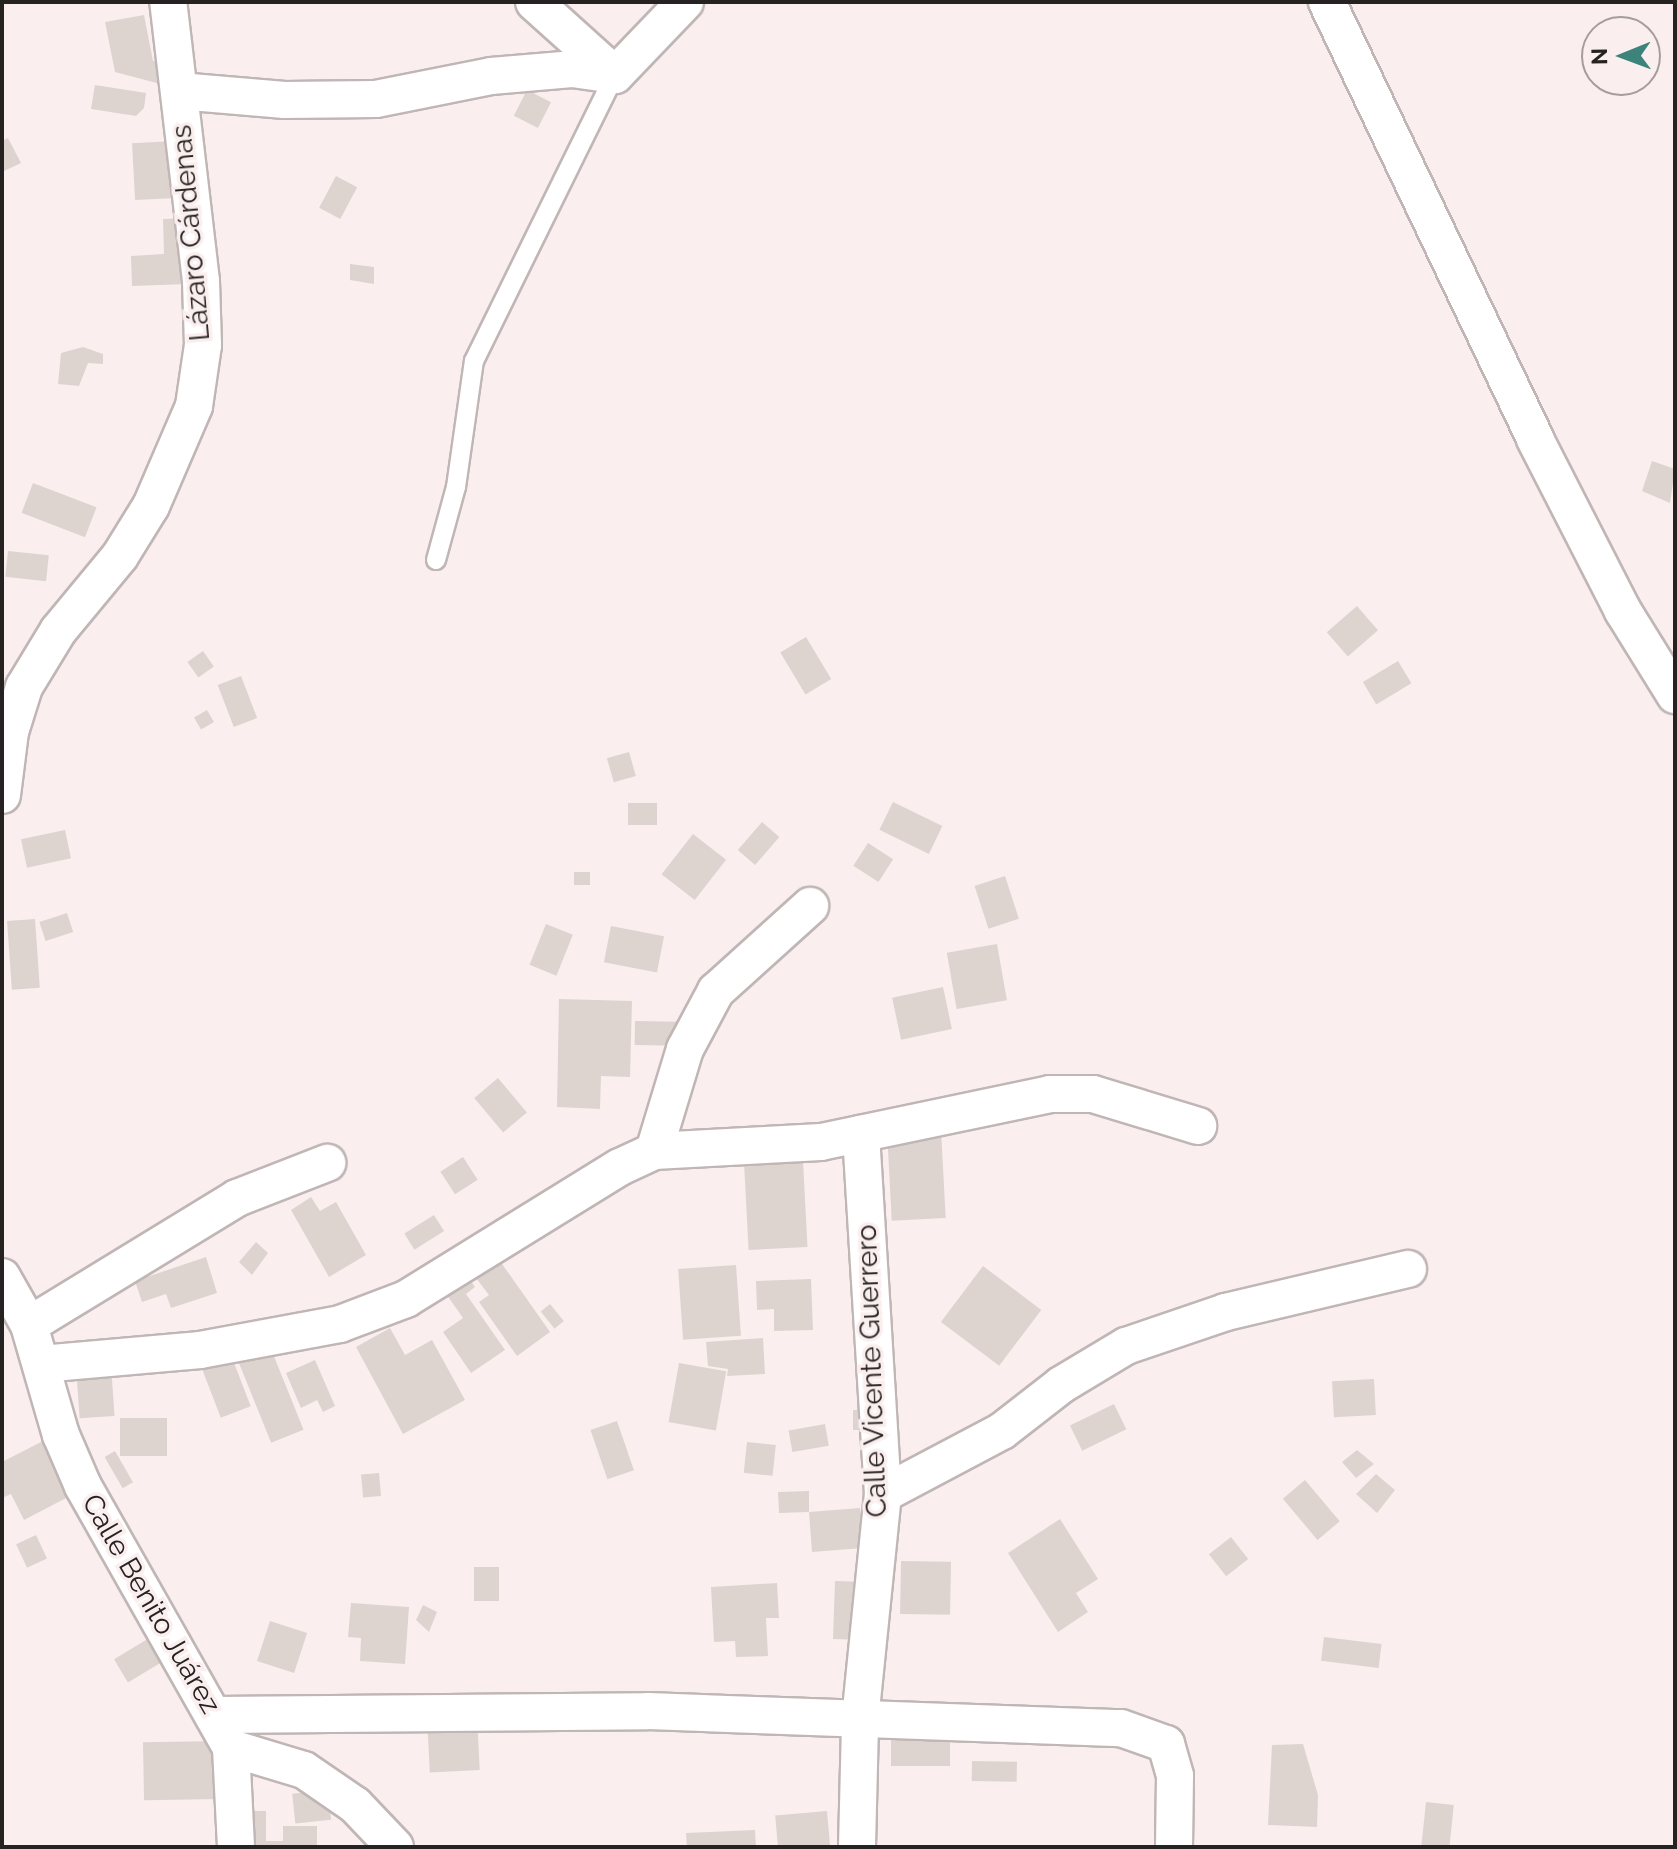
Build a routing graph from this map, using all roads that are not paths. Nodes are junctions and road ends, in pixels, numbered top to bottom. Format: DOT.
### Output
graph roads {
  1 [pos="168,2"];
  2 [pos="534,2"];
  3 [pos="685,2"];
  4 [pos="1327,2"];
  5 [pos="615,75"];
  6 [pos="179,91"];
  7 [pos="436,560"];
  8 [pos="1675,695"];
  9 [pos="2,795"];
  10 [pos="810,906"];
  11 [pos="1198,1126"];
  12 [pos="861,1134"];
  13 [pos="654,1151"];
  14 [pos="327,1163"];
  15 [pos="1408,1269"];
  16 [pos="2,1277"];
  17 [pos="29,1325"];
  18 [pos="41,1364"];
  19 [pos="883,1494"];
  20 [pos="216,1715"];
  21 [pos="860,1720"];
  22 [pos="231,1748"];
  23 [pos="236,1847"];
  24 [pos="395,1847"];
  25 [pos="857,1847"];
  26 [pos="1174,1847"];
  1 -- 6 [label="street, Lázaro Cárdenas"];
  2 -- 5 [label="street"];
  3 -- 5 [label="street"];
  4 -- 8 [label="street"];
  5 -- 6 [label="street"];
  5 -- 7 [label="lane"];
  6 -- 9 [label="street, Lázaro Cárdenas"];
  10 -- 13 [label="street"];
  11 -- 12 [label="street"];
  12 -- 13 [label="street"];
  12 -- 19 [label="street, Calle Vicente Guerrero"];
  13 -- 18 [label="street"];
  14 -- 17 [label="street"];
  15 -- 19 [label="street"];
  16 -- 17 [label="street, Calle Benito Juárez"];
  17 -- 18 [label="street, Calle Benito Juárez"];
  18 -- 20 [label="street, Calle Benito Juárez"];
  19 -- 21 [label="street, Calle Vicente Guerrero"];
  20 -- 21 [label="street"];
  20 -- 22 [label="street, Calle Benito Juárez"];
  21 -- 25 [label="street, Calle Vicente Guerrero"];
  21 -- 26 [label="street"];
  22 -- 23 [label="street"];
  22 -- 24 [label="street, Calle Benito Juárez"];
}
